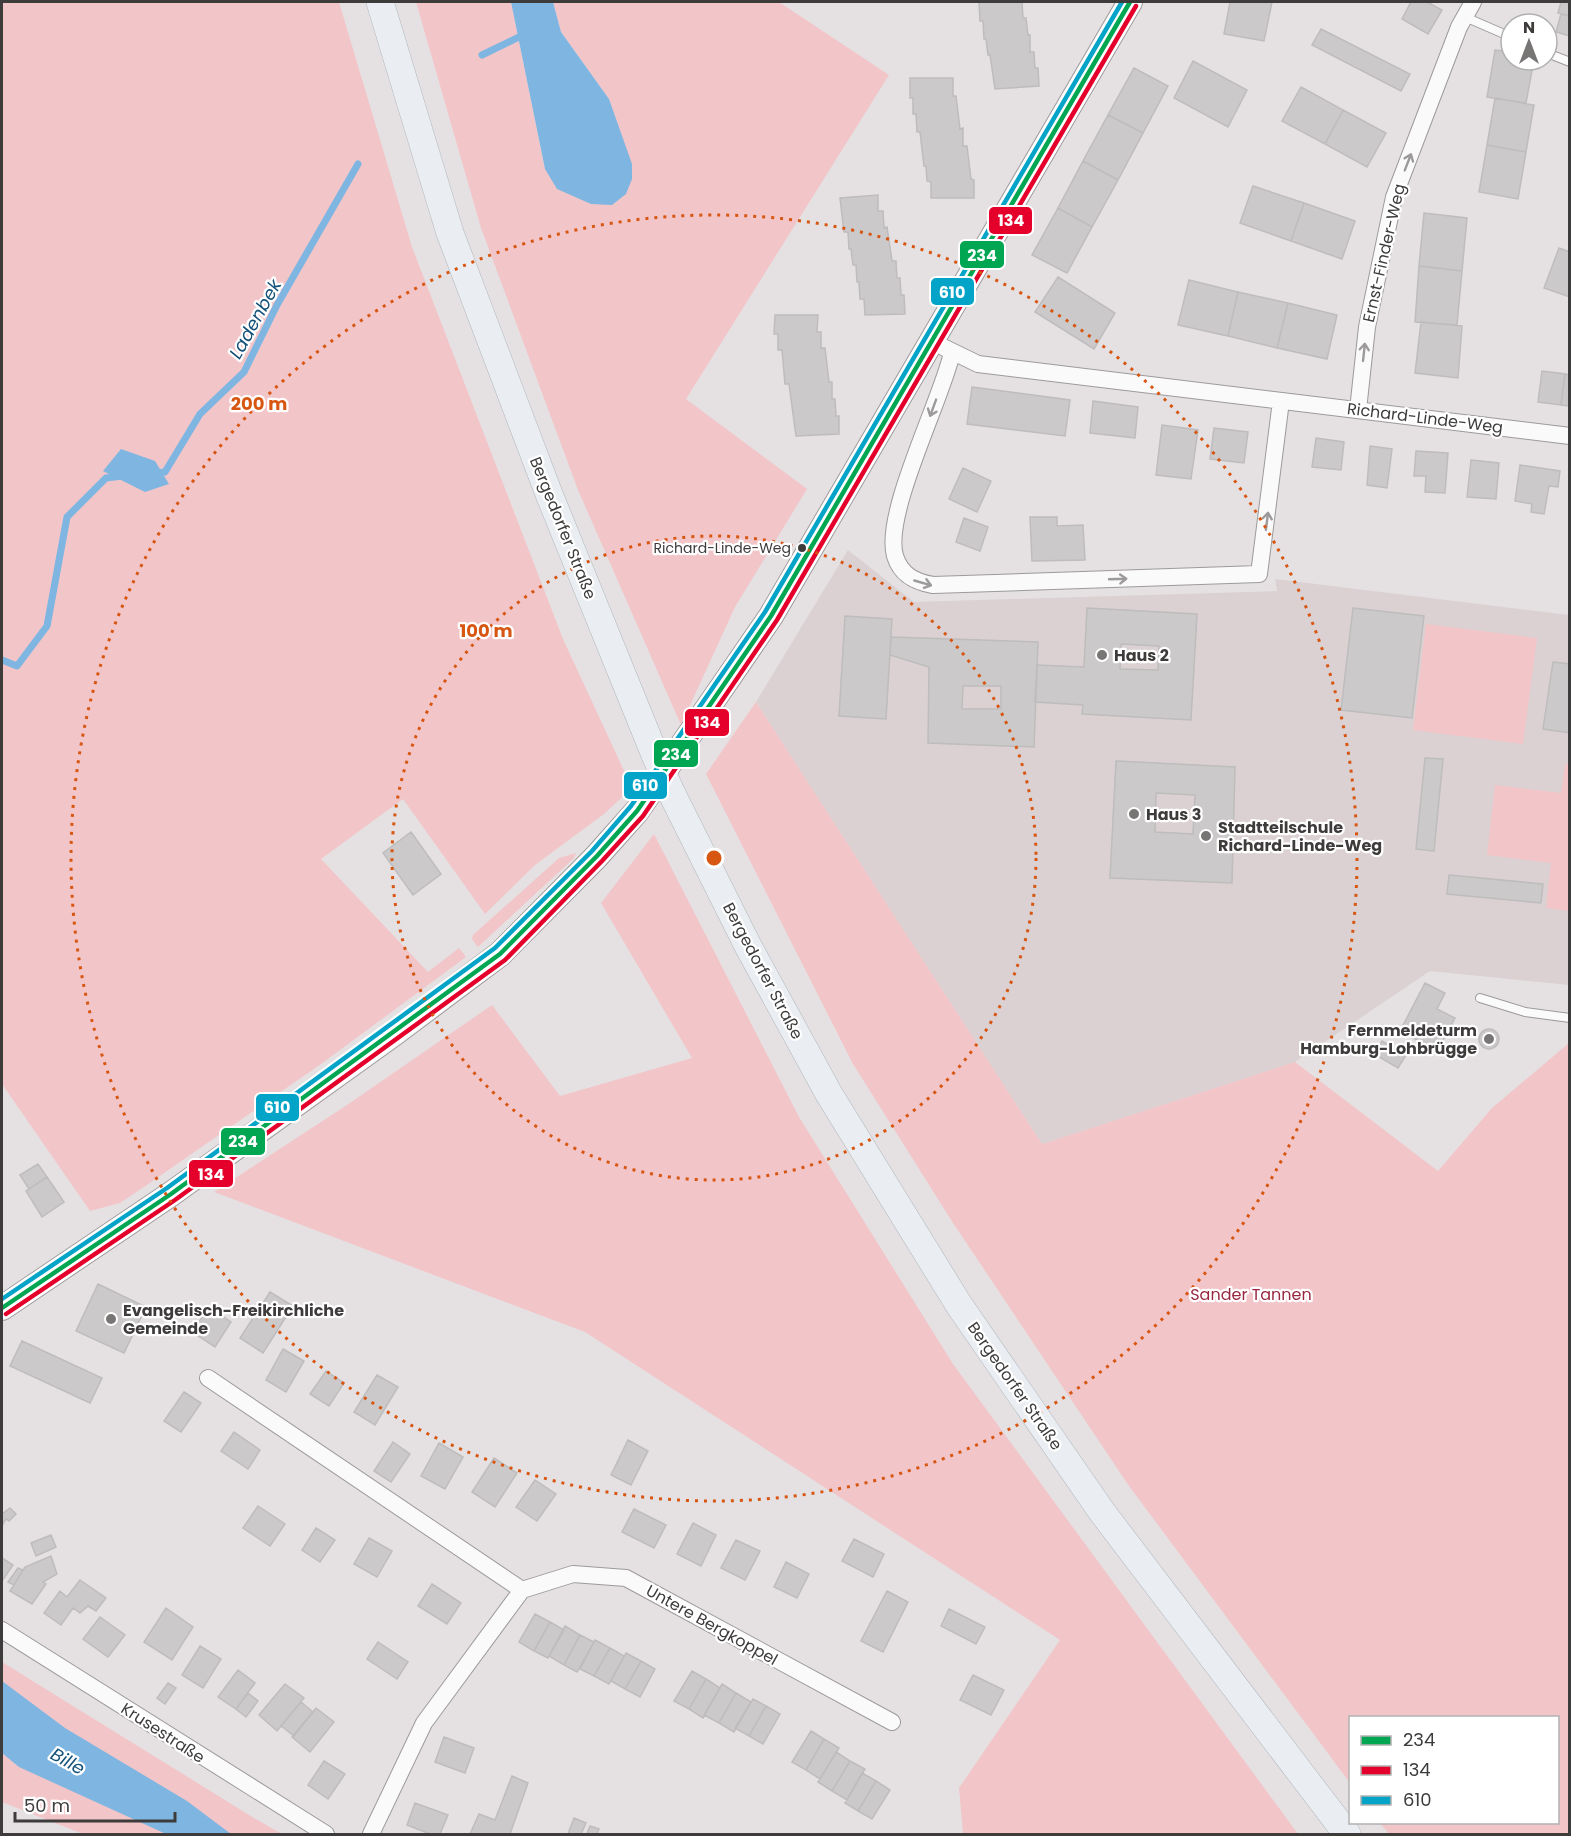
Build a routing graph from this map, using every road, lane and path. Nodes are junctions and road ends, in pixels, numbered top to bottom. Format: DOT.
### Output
graph roads {
  1 [pos="380,2"];
  2 [pos="1130,2"];
  3 [pos="1473,2"];
  4 [pos="1465,17"];
  5 [pos="1499,32"];
  6 [pos="942,347"];
  7 [pos="1281,401"];
  8 [pos="1358,410"];
  9 [pos="1569,436"];
  10 [pos="664,773"];
  11 [pos="1480,998"];
  12 [pos="1569,1018"];
  13 [pos="2,1308"];
  14 [pos="208,1378"];
  15 [pos="522,1590"];
  16 [pos="2,1630"];
  17 [pos="892,1722"];
  18 [pos="326,1834"];
  19 [pos="370,1834"];
  20 [pos="1347,1834"];
  1 -- 10 [label="main road, Bergedorfer Straße"];
  2 -- 6 [label="street"];
  3 -- 4 [label="street, Ernst-Finder-Weg"];
  4 -- 5 [label="lane"];
  8 -- 4 [label="street, Ernst-Finder-Weg, one-way"];
  6 -- 7 [label="street, Richard-Linde-Weg"];
  6 -- 7 [label="street, one-way"];
  6 -- 10 [label="street"];
  7 -- 8 [label="street, Richard-Linde-Weg"];
  8 -- 9 [label="street, Richard-Linde-Weg"];
  10 -- 13 [label="street"];
  10 -- 20 [label="main road, Bergedorfer Straße"];
  11 -- 12 [label="lane"];
  14 -- 15 [label="street"];
  15 -- 17 [label="street, Untere Bergkoppel"];
  15 -- 19 [label="street"];
  16 -- 18 [label="street, Krusestraße"];
}
